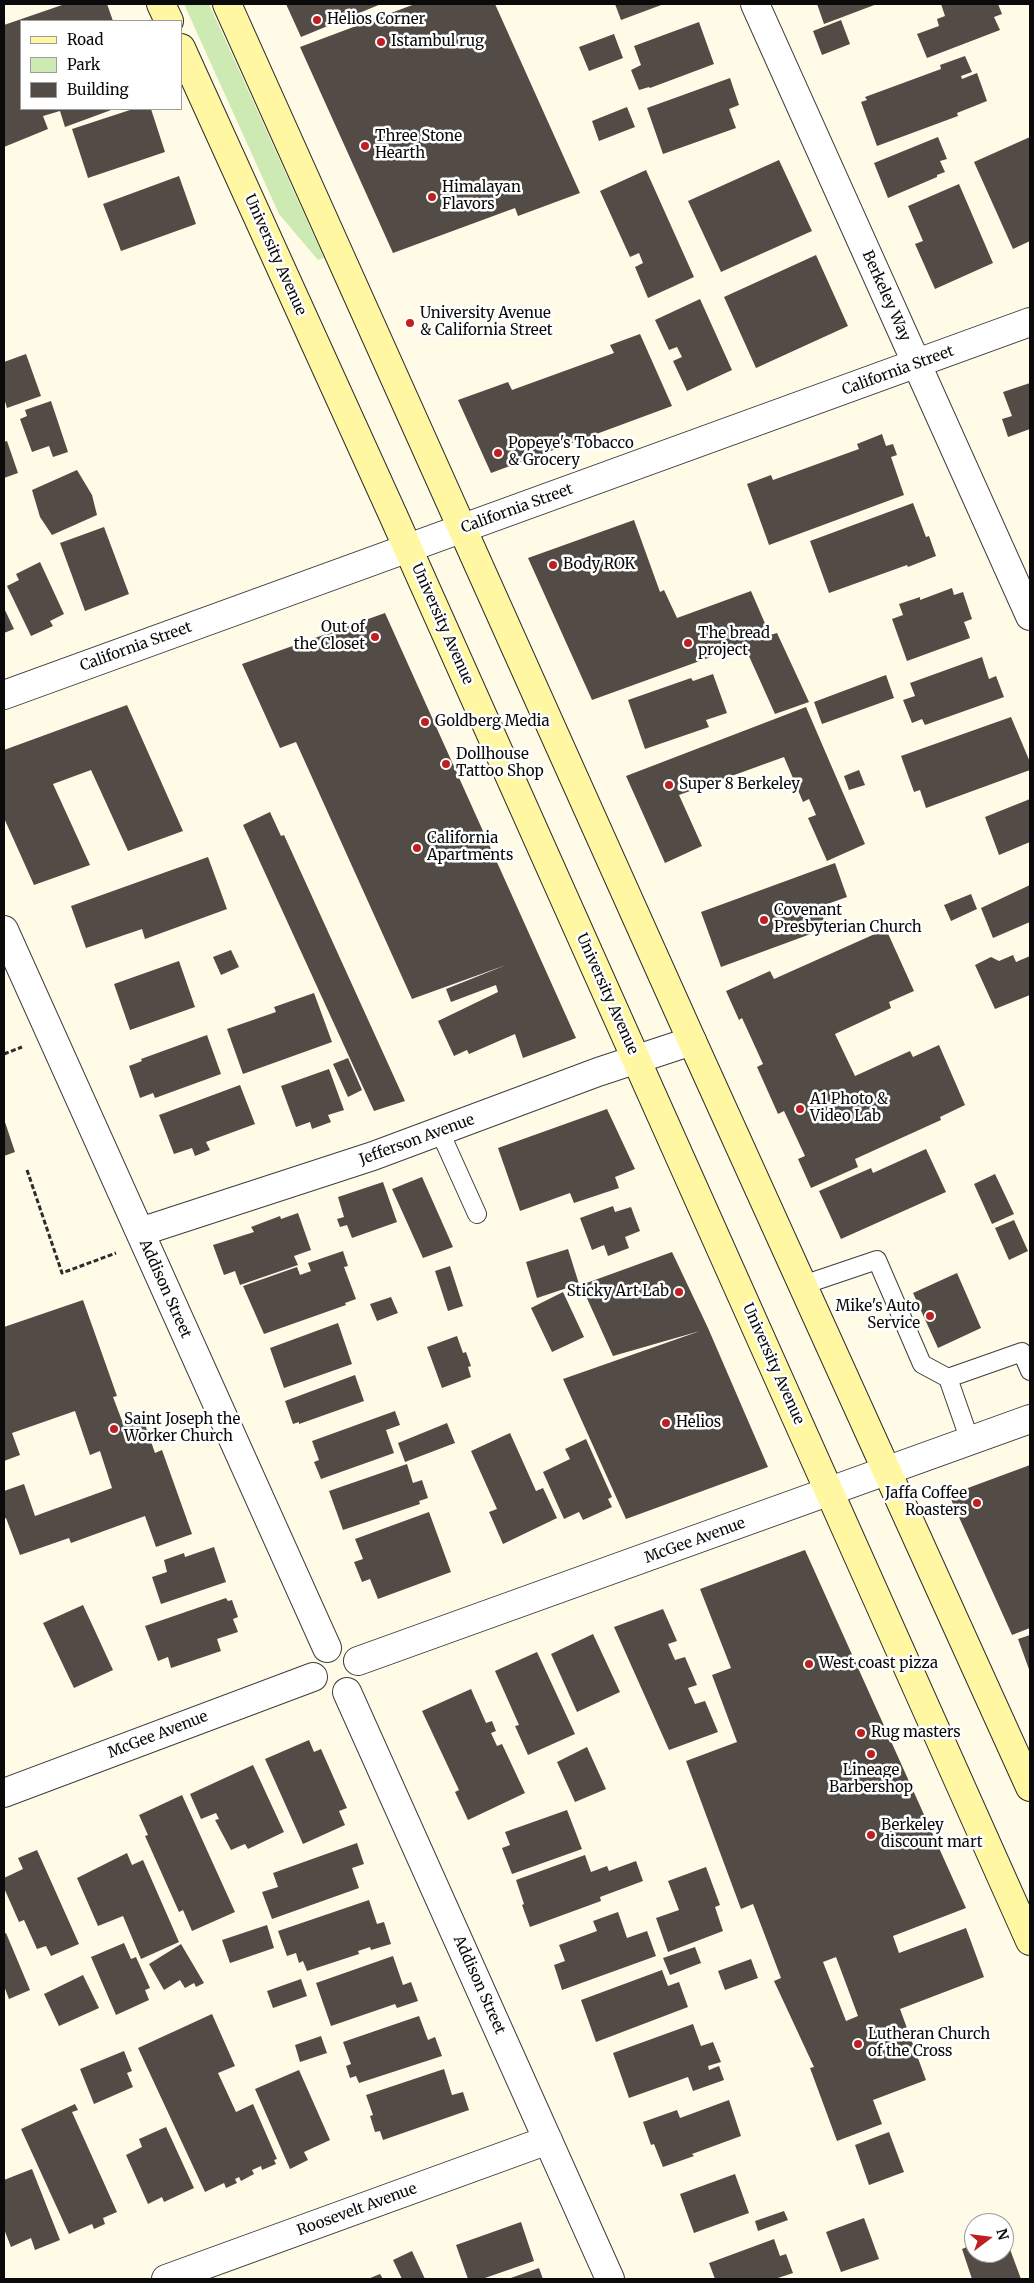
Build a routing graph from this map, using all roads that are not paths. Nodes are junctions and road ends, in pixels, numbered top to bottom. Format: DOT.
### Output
graph roads {
  1 [pos="161,4"];
  2 [pos="227,4"];
  3 [pos="755,4"];
  4 [pos="169,20"];
  5 [pos="182,50"];
  6 [pos="1030,322"];
  7 [pos="917,364"];
  8 [pos="464,529"];
  9 [pos="408,549"];
  10 [pos="1030,616"];
  11 [pos="4,695"];
  12 [pos="4,930"];
  13 [pos="692,1041"];
  14 [pos="637,1059"];
  15 [pos="440,1132"];
  16 [pos="477,1214"];
  17 [pos="142,1237"];
  18 [pos="803,1285"];
  19 [pos="1030,1371"];
  20 [pos="948,1378"];
  21 [pos="1030,1419"];
  22 [pos="970,1441"];
  23 [pos="887,1471"];
  24 [pos="829,1492"];
  25 [pos="327,1648"];
  26 [pos="358,1661"];
  27 [pos="313,1677"];
  28 [pos="347,1692"];
  29 [pos="1030,1788"];
  30 [pos="4,1793"];
  31 [pos="1030,1941"];
  32 [pos="548,2140"];
  33 [pos="166,2279"];
  34 [pos="610,2279"];
  1 -- 4 [label="main road"];
  2 -- 8 [label="main road"];
  3 -- 7 [label="street, Berkeley Way"];
  5 -- 9 [label="main road, University Avenue"];
  6 -- 7 [label="street, California Street"];
  7 -- 8 [label="street, California Street"];
  7 -- 10 [label="street, Berkeley Way"];
  8 -- 9 [label="street, California Street"];
  8 -- 13 [label="main road"];
  9 -- 11 [label="street, California Street"];
  9 -- 14 [label="main road, University Avenue"];
  12 -- 17 [label="street, Addison Street"];
  13 -- 14 [label="street, Jefferson Avenue"];
  13 -- 18 [label="main road"];
  14 -- 15 [label="street, Jefferson Avenue"];
  14 -- 24 [label="main road, University Avenue"];
  15 -- 16 [label="lane"];
  15 -- 17 [label="street, Jefferson Avenue"];
  17 -- 25 [label="street, Addison Street"];
  18 -- 20 [label="lane"];
  18 -- 23 [label="main road"];
  19 -- 20 [label="lane"];
  20 -- 22 [label="lane"];
  21 -- 22 [label="street, McGee Avenue"];
  22 -- 23 [label="street, McGee Avenue"];
  23 -- 24 [label="street, McGee Avenue"];
  23 -- 29 [label="main road"];
  24 -- 26 [label="street, McGee Avenue"];
  24 -- 31 [label="main road, University Avenue"];
  25 -- 26 [label="street"];
  25 -- 27 [label="street"];
  26 -- 28 [label="street"];
  27 -- 28 [label="street"];
  27 -- 30 [label="street, McGee Avenue"];
  28 -- 32 [label="street, Addison Street"];
  32 -- 33 [label="street, Roosevelt Avenue"];
  32 -- 34 [label="street, Addison Street"];
}
